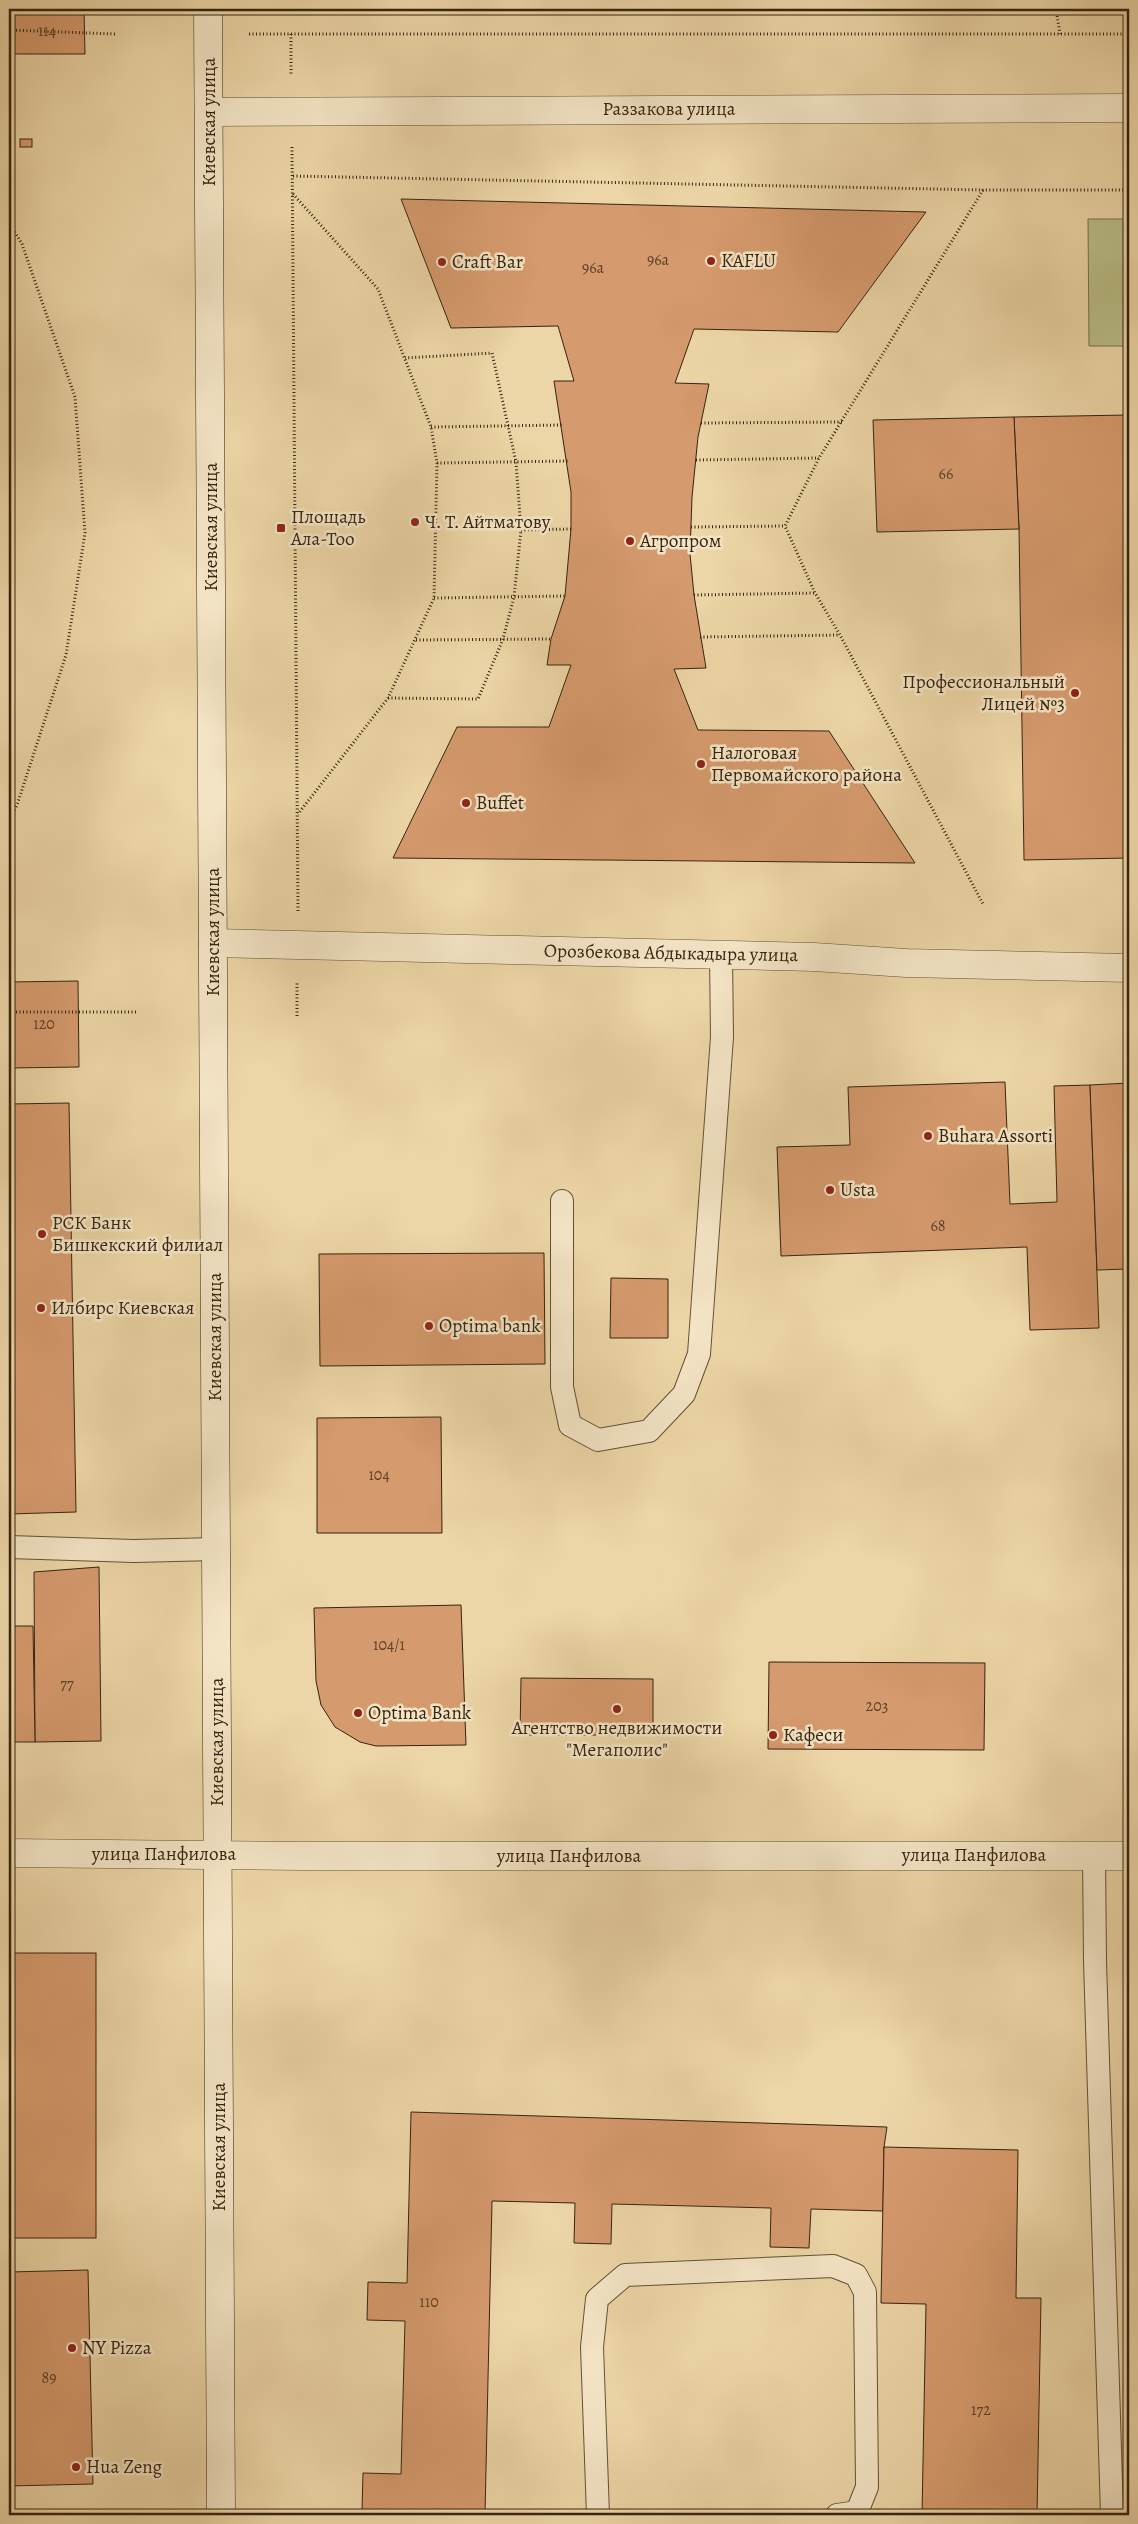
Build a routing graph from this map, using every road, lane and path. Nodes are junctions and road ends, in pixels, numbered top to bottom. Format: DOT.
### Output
graph roads {
  1 [pos="208,9"];
  2 [pos="1056,9"];
  3 [pos="9,30"];
  4 [pos="115,34"];
  5 [pos="248,34"];
  6 [pos="291,34"];
  7 [pos="1060,34"];
  8 [pos="1129,34"];
  9 [pos="1129,108"];
  10 [pos="292,110"];
  11 [pos="209,112"];
  12 [pos="293,176"];
  13 [pos="983,190"];
  14 [pos="1129,190"];
  15 [pos="292,193"];
  16 [pos="9,222"];
  17 [pos="405,358"];
  18 [pos="842,422"];
  19 [pos="701,423"];
  20 [pos="562,425"];
  21 [pos="509,426"];
  22 [pos="431,427"];
  23 [pos="819,458"];
  24 [pos="696,460"];
  25 [pos="568,461"];
  26 [pos="516,462"];
  27 [pos="437,463"];
  28 [pos="785,526"];
  29 [pos="691,527"];
  30 [pos="571,529"];
  31 [pos="521,530"];
  32 [pos="815,593"];
  33 [pos="694,595"];
  34 [pos="565,596"];
  35 [pos="514,597"];
  36 [pos="434,598"];
  37 [pos="840,635"];
  38 [pos="700,637"];
  39 [pos="503,639"];
  40 [pos="551,639"];
  41 [pos="416,640"];
  42 [pos="388,698"];
  43 [pos="297,815"];
  44 [pos="9,820"];
  45 [pos="984,904"];
  46 [pos="213,943"];
  47 [pos="298,944"];
  48 [pos="720,955"];
  49 [pos="1129,968"];
  50 [pos="9,1012"];
  51 [pos="136,1012"];
  52 [pos="562,1201"];
  53 [pos="9,1547"];
  54 [pos="216,1549"];
  55 [pos="9,1852"];
  56 [pos="218,1853"];
  57 [pos="1094,1855"];
  58 [pos="1129,1856"];
  59 [pos="220,2515"];
  60 [pos="598,2515"];
  61 [pos="837,2515"];
  62 [pos="1112,2515"];
  1 -- 11 [label="street, Киевская улица"];
  2 -- 7 [label="path"];
  3 -- 4 [label="path"];
  5 -- 6 [label="path"];
  6 -- 7 [label="path"];
  6 -- 10 [label="path"];
  7 -- 8 [label="path"];
  9 -- 10 [label="street, Раззакова улица"];
  10 -- 11 [label="street, Раззакова улица"];
  10 -- 12 [label="path"];
  11 -- 46 [label="street, Киевская улица"];
  12 -- 13 [label="path"];
  12 -- 15 [label="path"];
  13 -- 14 [label="path"];
  13 -- 18 [label="path"];
  15 -- 17 [label="path"];
  15 -- 43 [label="path"];
  16 -- 44 [label="path"];
  17 -- 21 [label="path"];
  17 -- 22 [label="path"];
  18 -- 19 [label="path"];
  18 -- 23 [label="path"];
  20 -- 21 [label="path"];
  21 -- 22 [label="path"];
  21 -- 26 [label="path"];
  22 -- 27 [label="path"];
  23 -- 24 [label="path"];
  23 -- 28 [label="path"];
  25 -- 26 [label="path"];
  26 -- 27 [label="path"];
  26 -- 31 [label="path"];
  27 -- 36 [label="path"];
  28 -- 29 [label="path"];
  28 -- 32 [label="path"];
  30 -- 31 [label="path"];
  31 -- 35 [label="path"];
  32 -- 33 [label="path"];
  32 -- 37 [label="path"];
  34 -- 35 [label="path"];
  35 -- 36 [label="path"];
  35 -- 39 [label="path"];
  36 -- 41 [label="path"];
  37 -- 38 [label="path"];
  37 -- 45 [label="path"];
  39 -- 40 [label="path"];
  39 -- 41 [label="path"];
  39 -- 42 [label="path"];
  41 -- 42 [label="path"];
  42 -- 43 [label="path"];
  43 -- 47 [label="path"];
  46 -- 47 [label="street, Орозбекова Абдыкадыра улица"];
  46 -- 54 [label="street, Киевская улица"];
  47 -- 48 [label="street, Орозбекова Абдыкадыра улица"];
  48 -- 49 [label="street, Орозбекова Абдыкадыра улица"];
  48 -- 52 [label="lane"];
  50 -- 51 [label="path"];
  53 -- 54 [label="lane"];
  54 -- 56 [label="street, Киевская улица"];
  55 -- 56 [label="street, улица Панфилова"];
  56 -- 57 [label="street, улица Панфилова"];
  56 -- 59 [label="street, Киевская улица"];
  57 -- 58 [label="street, улица Панфилова"];
  57 -- 62 [label="lane"];
  60 -- 61 [label="lane"];
}
